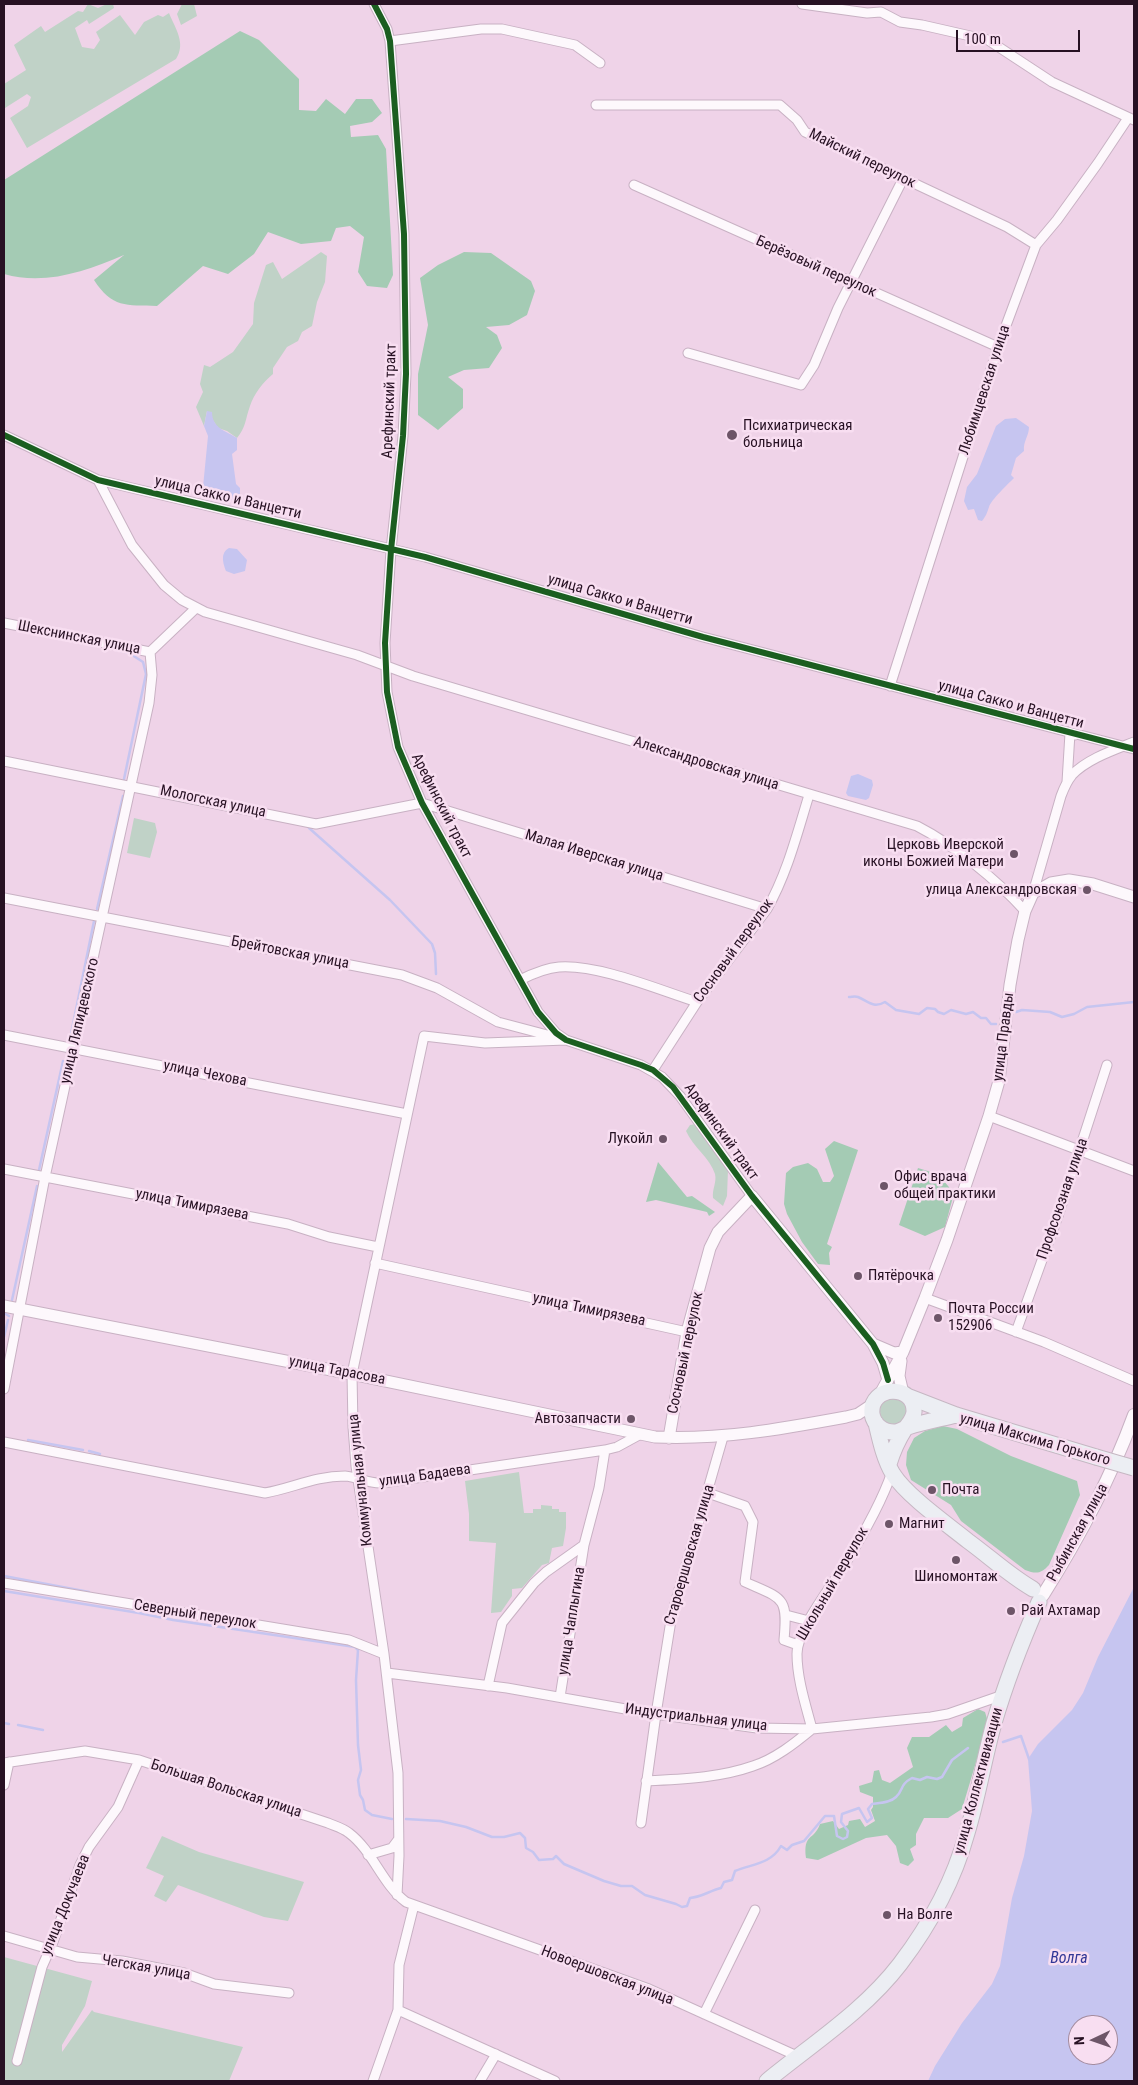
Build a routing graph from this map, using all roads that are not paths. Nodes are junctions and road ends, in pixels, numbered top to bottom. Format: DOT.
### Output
graph roads {
  1 [pos="374,4"];
  2 [pos="802,4"];
  3 [pos="390,41"];
  4 [pos="600,63"];
  5 [pos="596,105"];
  6 [pos="1131,119"];
  7 [pos="903,179"];
  8 [pos="634,185"];
  9 [pos="1036,244"];
  10 [pos="851,282"];
  11 [pos="998,347"];
  12 [pos="688,353"];
  13 [pos="4,435"];
  14 [pos="98,480"];
  15 [pos="391,550"];
  16 [pos="196,608"];
  17 [pos="4,623"];
  18 [pos="150,652"];
  19 [pos="385,667"];
  20 [pos="890,686"];
  21 [pos="1070,733"];
  22 [pos="1134,742"];
  23 [pos="1124,746"];
  24 [pos="1134,749"];
  25 [pos="4,760"];
  26 [pos="1066,783"];
  27 [pos="131,785"];
  28 [pos="809,795"];
  29 [pos="422,803"];
  30 [pos="1033,893"];
  31 [pos="1009,894"];
  32 [pos="1134,897"];
  33 [pos="4,898"];
  34 [pos="767,909"];
  35 [pos="1024,911"];
  36 [pos="103,918"];
  37 [pos="520,980"];
  38 [pos="697,1002"];
  39 [pos="4,1035"];
  40 [pos="566,1040"];
  41 [pos="74,1049"];
  42 [pos="1107,1066"];
  43 [pos="653,1070"];
  44 [pos="407,1114"];
  45 [pos="989,1116"];
  46 [pos="1079,1150"];
  47 [pos="4,1169"];
  48 [pos="1134,1171"];
  49 [pos="45,1177"];
  50 [pos="752,1196"];
  51 [pos="378,1247"];
  52 [pos="375,1263"];
  53 [pos="925,1298"];
  54 [pos="4,1306"];
  55 [pos="20,1309"];
  56 [pos="687,1332"];
  57 [pos="1016,1332"];
  58 [pos="873,1344"];
  59 [pos="903,1352"];
  60 [pos="352,1374"];
  61 [pos="888,1380"];
  62 [pos="1134,1381"];
  63 [pos="4,1389"];
  64 [pos="905,1395"];
  65 [pos="875,1410"];
  66 [pos="956,1415"];
  67 [pos="1134,1415"];
  68 [pos="906,1428"];
  69 [pos="639,1435"];
  70 [pos="724,1437"];
  71 [pos="669,1438"];
  72 [pos="4,1442"];
  73 [pos="605,1450"];
  74 [pos="891,1468"];
  75 [pos="1134,1468"];
  76 [pos="358,1479"];
  77 [pos="708,1493"];
  78 [pos="584,1545"];
  79 [pos="4,1583"];
  80 [pos="1035,1596"];
  81 [pos="786,1615"];
  82 [pos="809,1621"];
  83 [pos="798,1645"];
  84 [pos="384,1654"];
  85 [pos="387,1673"];
  86 [pos="488,1686"];
  87 [pos="1003,1695"];
  88 [pos="560,1697"];
  89 [pos="656,1714"];
  90 [pos="812,1729"];
  91 [pos="138,1760"];
  92 [pos="6,1762"];
  93 [pos="646,1781"];
  94 [pos="4,1785"];
  95 [pos="641,1823"];
  96 [pos="398,1840"];
  97 [pos="368,1855"];
  98 [pos="396,1895"];
  99 [pos="414,1905"];
  100 [pos="755,1910"];
  101 [pos="4,1936"];
  102 [pos="50,1949"];
  103 [pos="289,1993"];
  104 [pos="398,2010"];
  105 [pos="704,2014"];
  106 [pos="496,2054"];
  107 [pos="797,2056"];
  108 [pos="17,2061"];
  109 [pos="373,2081"];
  110 [pos="480,2081"];
  111 [pos="555,2081"];
  112 [pos="767,2081"];
  1 -- 3 [label="street, Арефинский тракт"];
  2 -- 6 [label="street"];
  3 -- 4 [label="street"];
  3 -- 15 [label="street, Арефинский тракт"];
  5 -- 7 [label="street, Майский переулок"];
  6 -- 9 [label="street, Любимцевская улица"];
  7 -- 9 [label="street, Майский переулок"];
  7 -- 10 [label="street"];
  8 -- 10 [label="street, Берёзовый переулок"];
  9 -- 11 [label="street, Любимцевская улица"];
  10 -- 11 [label="street, Берёзовый переулок"];
  10 -- 12 [label="street"];
  11 -- 20 [label="street, Любимцевская улица"];
  13 -- 14 [label="street, улица Сакко и Ванцетти"];
  14 -- 15 [label="street, улица Сакко и Ванцетти"];
  14 -- 16 [label="street"];
  15 -- 19 [label="street, Арефинский тракт"];
  15 -- 20 [label="street, улица Сакко и Ванцетти"];
  16 -- 18 [label="street, Шекснинская улица"];
  16 -- 19 [label="street"];
  17 -- 18 [label="street, Шекснинская улица"];
  18 -- 27 [label="street, улица Ляпидевского"];
  19 -- 28 [label="street, Александровская улица"];
  19 -- 29 [label="street, Арефинский тракт"];
  20 -- 21 [label="street, улица Сакко и Ванцетти"];
  21 -- 23 [label="street, улица Сакко и Ванцетти"];
  21 -- 26 [label="street"];
  22 -- 23 [label="street, улица Правды"];
  23 -- 24 [label="street"];
  23 -- 26 [label="street, улица Правды"];
  25 -- 27 [label="street, Мологская улица"];
  26 -- 30 [label="street, улица Правды"];
  27 -- 29 [label="street, Мологская улица"];
  27 -- 36 [label="street, улица Ляпидевского"];
  28 -- 31 [label="street, Александровская улица"];
  28 -- 34 [label="street, Сосновый переулок"];
  29 -- 34 [label="street, Малая Иверская улица"];
  29 -- 37 [label="street, Арефинский тракт"];
  30 -- 31 [label="street"];
  30 -- 32 [label="street"];
  30 -- 35 [label="street, улица Правды"];
  31 -- 35 [label="street, Александровская улица"];
  33 -- 36 [label="street, Брейтовская улица"];
  34 -- 38 [label="street, Сосновый переулок"];
  35 -- 45 [label="street, улица Правды"];
  36 -- 40 [label="street, Брейтовская улица"];
  36 -- 41 [label="street, улица Ляпидевского"];
  37 -- 38 [label="street"];
  37 -- 40 [label="street, Арефинский тракт"];
  38 -- 43 [label="street, Сосновый переулок"];
  39 -- 41 [label="street, улица Чехова"];
  40 -- 43 [label="street, Арефинский тракт"];
  40 -- 44 [label="street, Коммунальная улица"];
  41 -- 44 [label="street, улица Чехова"];
  41 -- 49 [label="street, улица Ляпидевского"];
  42 -- 46 [label="street, Профсоюзная улица"];
  43 -- 50 [label="street, Арефинский тракт"];
  44 -- 51 [label="street, Коммунальная улица"];
  45 -- 46 [label="street"];
  45 -- 53 [label="street, улица Правды"];
  46 -- 48 [label="street"];
  46 -- 57 [label="street, Профсоюзная улица"];
  47 -- 49 [label="street, улица Тимирязева"];
  49 -- 51 [label="street, улица Тимирязева"];
  49 -- 55 [label="street, улица Ляпидевского"];
  50 -- 56 [label="street, Сосновый переулок"];
  50 -- 58 [label="street, Арефинский тракт"];
  51 -- 52 [label="street, Коммунальная улица"];
  52 -- 56 [label="street, улица Тимирязева"];
  52 -- 60 [label="street, Коммунальная улица"];
  53 -- 57 [label="street"];
  53 -- 59 [label="street, улица Правды"];
  54 -- 55 [label="street, улица Тарасова"];
  55 -- 60 [label="street, улица Тарасова"];
  55 -- 63 [label="street, улица Ляпидевского"];
  56 -- 71 [label="street, Сосновый переулок"];
  57 -- 62 [label="street"];
  58 -- 59 [label="street"];
  58 -- 61 [label="street, Арефинский тракт"];
  59 -- 61 [label="street, улица Правды"];
  59 -- 64 [label="street, улица Правды"];
  60 -- 69 [label="street, улица Тарасова"];
  60 -- 76 [label="street, Коммунальная улица"];
  61 -- 65 [label="street, улица Правды"];
  64 -- 65 [label="main road"];
  64 -- 66 [label="main road, улица Максима Горького"];
  64 -- 68 [label="main road"];
  65 -- 68 [label="main road"];
  65 -- 70 [label="street"];
  65 -- 74 [label="main road"];
  66 -- 68 [label="main road, улица Максима Горького"];
  66 -- 75 [label="main road, улица Максима Горького, bridge"];
  67 -- 80 [label="main road, Рыбинская улица"];
  68 -- 74 [label="main road"];
  69 -- 71 [label="street, улица Тарасова"];
  69 -- 73 [label="street, улица Бадаева"];
  70 -- 71 [label="street"];
  70 -- 77 [label="street, Староершовская улица"];
  72 -- 76 [label="street, улица Бадаева"];
  73 -- 76 [label="street, улица Бадаева"];
  73 -- 78 [label="street, улица Чаплыгина"];
  74 -- 80 [label="main road"];
  74 -- 82 [label="street, Школьный переулок"];
  76 -- 84 [label="street, Коммунальная улица"];
  77 -- 81 [label="street"];
  77 -- 89 [label="street, Староершовская улица"];
  78 -- 86 [label="street, улица Чаплыгина"];
  78 -- 88 [label="street, улица Чаплыгина"];
  79 -- 84 [label="street, Северный переулок"];
  80 -- 87 [label="main road, улица Коллективизации"];
  81 -- 82 [label="street"];
  81 -- 83 [label="street"];
  82 -- 83 [label="street, Школьный переулок"];
  83 -- 90 [label="street, Школьный переулок"];
  84 -- 85 [label="street, Коммунальная улица"];
  85 -- 86 [label="street, Индустриальная улица"];
  85 -- 96 [label="street, Коммунальная улица"];
  86 -- 88 [label="street, Индустриальная улица"];
  87 -- 90 [label="street, Индустриальная улица"];
  87 -- 107 [label="main road, улица Коллективизации"];
  88 -- 89 [label="street, Индустриальная улица"];
  89 -- 90 [label="street, Индустриальная улица"];
  89 -- 93 [label="street, Староершовская улица"];
  90 -- 93 [label="street"];
  91 -- 92 [label="street, Большая Вольская улица"];
  91 -- 97 [label="street, Большая Вольская улица"];
  91 -- 102 [label="street, улица Докучаева"];
  92 -- 94 [label="street"];
  93 -- 95 [label="street, Староершовская улица"];
  96 -- 97 [label="street"];
  96 -- 98 [label="street, Коммунальная улица"];
  97 -- 98 [label="street, Большая Вольская улица"];
  98 -- 99 [label="street, Большая Вольская улица"];
  99 -- 104 [label="street"];
  99 -- 105 [label="street, Новоершовская улица"];
  100 -- 105 [label="street"];
  101 -- 102 [label="street, Чегская улица"];
  102 -- 103 [label="street, Чегская улица"];
  102 -- 108 [label="street, улица Докучаева"];
  104 -- 106 [label="street"];
  104 -- 109 [label="street"];
  105 -- 107 [label="street, Новоершовская улица"];
  106 -- 110 [label="street"];
  106 -- 111 [label="street"];
  107 -- 112 [label="main road, улица Коллективизации"];
}
